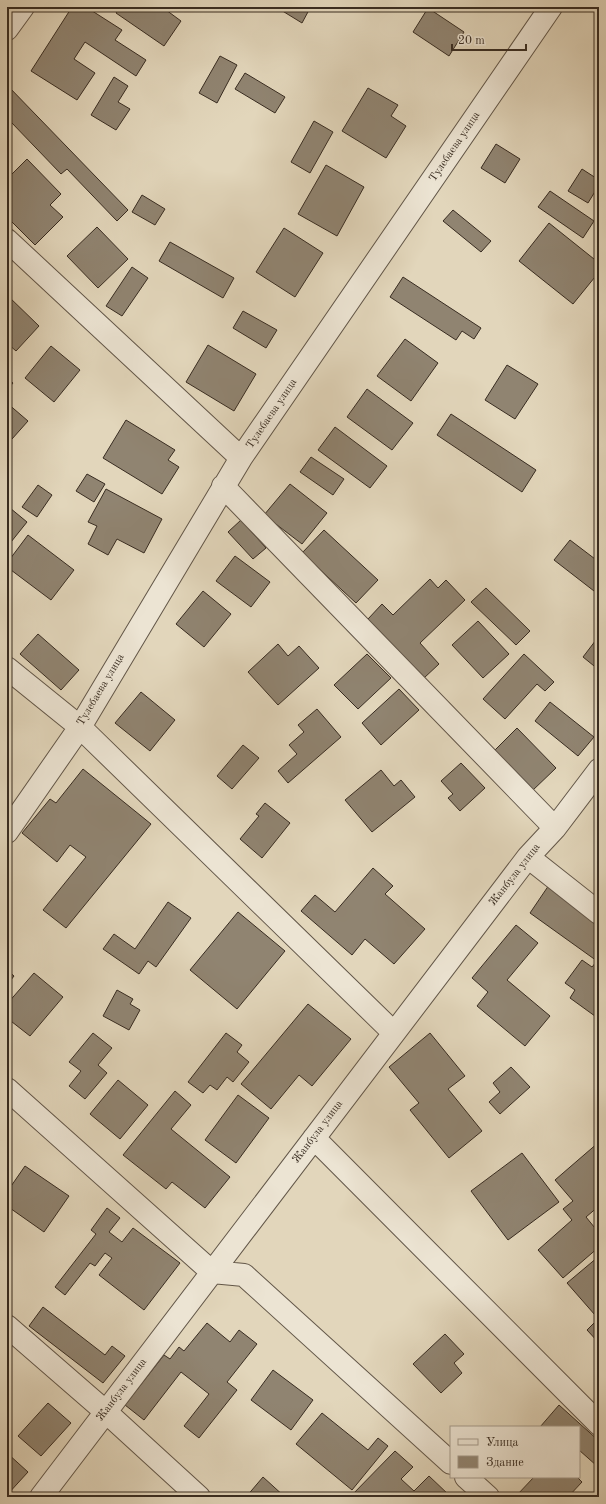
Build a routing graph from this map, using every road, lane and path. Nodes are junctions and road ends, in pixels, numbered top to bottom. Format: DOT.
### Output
graph roads {
  1 [pos="23,7"];
  2 [pos="552,7"];
  3 [pos="7,29"];
  4 [pos="7,240"];
  5 [pos="242,458"];
  6 [pos="223,486"];
  7 [pos="7,668"];
  8 [pos="80,727"];
  9 [pos="599,770"];
  10 [pos="555,828"];
  11 [pos="7,832"];
  12 [pos="528,857"];
  13 [pos="599,913"];
  14 [pos="394,1033"];
  15 [pos="7,1088"];
  16 [pos="314,1138"];
  17 [pos="212,1272"];
  18 [pos="7,1326"];
  19 [pos="106,1412"];
  20 [pos="599,1424"];
  21 [pos="450,1462"];
  22 [pos="467,1478"];
  23 [pos="41,1497"];
  24 [pos="199,1497"];
  25 [pos="488,1497"];
  1 -- 3 [label="street"];
  2 -- 5 [label="street, Тулебаева улица"];
  4 -- 5 [label="street"];
  5 -- 6 [label="street, Тулебаева улица"];
  6 -- 8 [label="street, Тулебаева улица"];
  6 -- 10 [label="street"];
  7 -- 8 [label="street"];
  8 -- 11 [label="street, Тулебаева улица"];
  8 -- 14 [label="street"];
  9 -- 10 [label="street, Жанбула улица"];
  10 -- 12 [label="street, Жанбула улица"];
  12 -- 13 [label="street"];
  12 -- 14 [label="street, Жанбула улица"];
  14 -- 16 [label="street, Жанбула улица"];
  15 -- 17 [label="street"];
  16 -- 17 [label="street, Жанбула улица"];
  16 -- 20 [label="street"];
  17 -- 19 [label="street, Жанбула улица"];
  17 -- 21 [label="street"];
  18 -- 19 [label="street"];
  19 -- 23 [label="street, Жанбула улица"];
  19 -- 24 [label="street"];
  22 -- 25 [label="street"];
}
